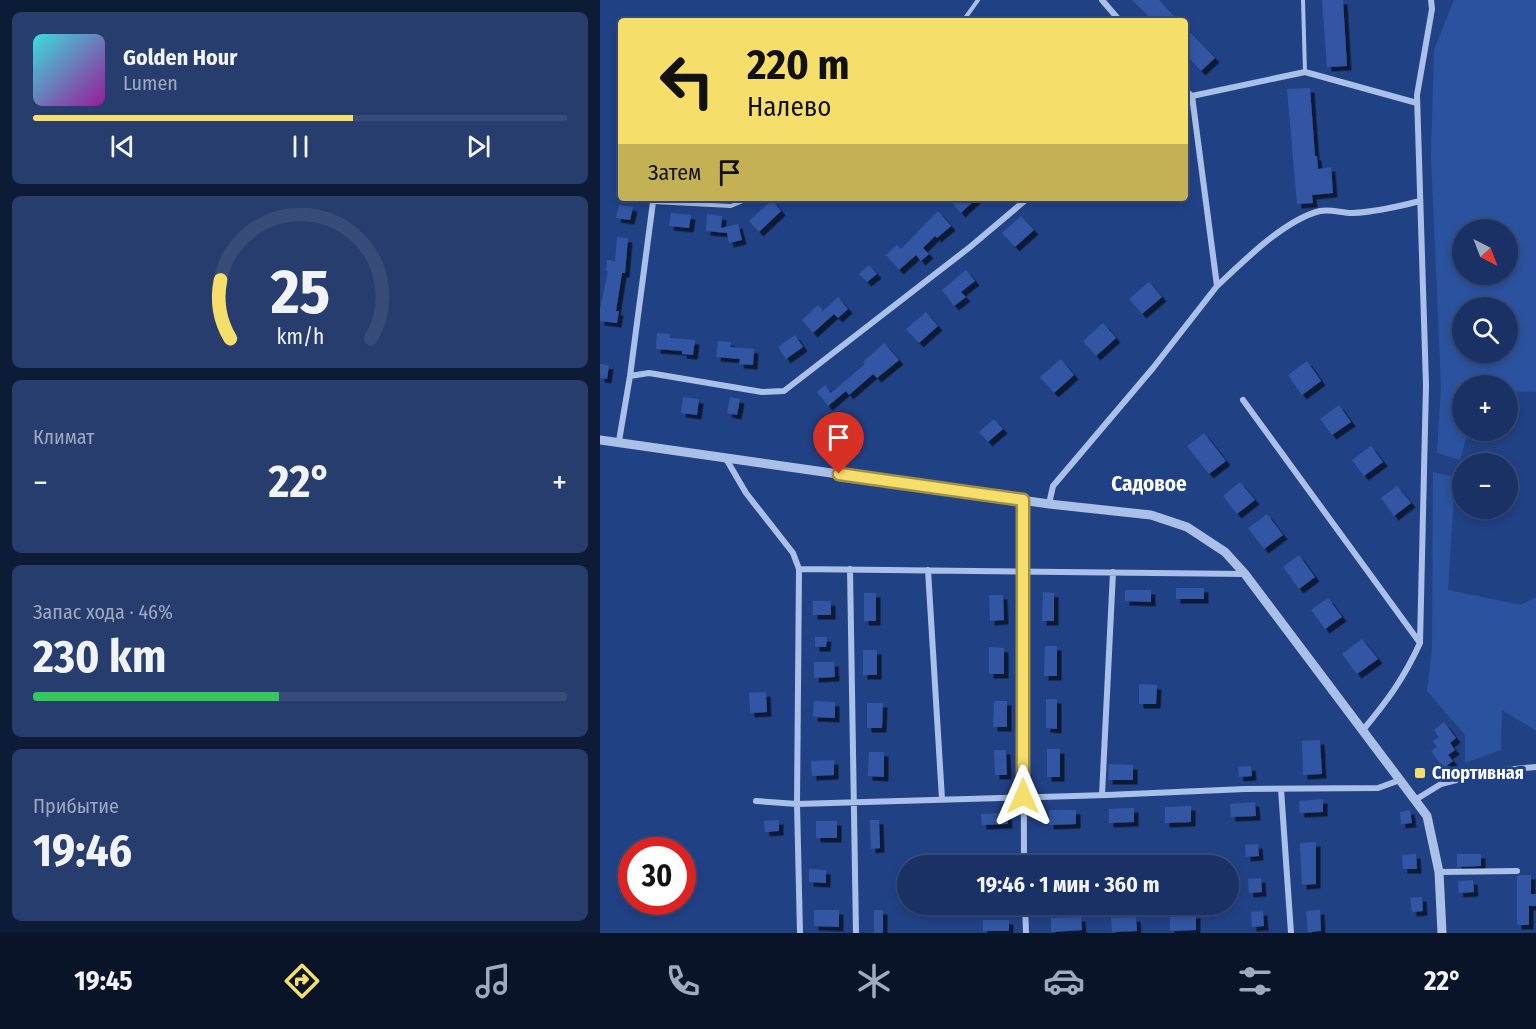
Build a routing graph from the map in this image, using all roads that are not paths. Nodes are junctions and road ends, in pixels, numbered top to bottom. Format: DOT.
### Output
graph roads {
  1 [pos="978,0"];
  2 [pos="1102,0"];
  3 [pos="1303,0"];
  4 [pos="1431,0"];
  5 [pos="965,18"];
  6 [pos="1117,18"];
  7 [pos="1305,72"];
  8 [pos="1188,93"];
  9 [pos="1192,96"];
  10 [pos="1417,103"];
  11 [pos="743,201"];
  12 [pos="1024,201"];
  13 [pos="1420,201"];
  14 [pos="653,202"];
  15 [pos="1217,286"];
  16 [pos="630,376"];
  17 [pos="1243,400"];
  18 [pos="600,440"];
  19 [pos="619,441"];
  20 [pos="725,457"];
  21 [pos="1023,500"];
  22 [pos="1049,504"];
  23 [pos="799,569"];
  24 [pos="850,569"];
  25 [pos="928,570"];
  26 [pos="1022,571"];
  27 [pos="1113,572"];
  28 [pos="1245,574"];
  29 [pos="1420,643"];
  30 [pos="1364,730"];
  31 [pos="1536,767"];
  32 [pos="1400,780"];
  33 [pos="1281,789"];
  34 [pos="1102,795"];
  35 [pos="1023,796"];
  36 [pos="942,799"];
  37 [pos="1415,800"];
  38 [pos="756,801"];
  39 [pos="852,802"];
  40 [pos="797,804"];
  41 [pos="1024,855"];
  42 [pos="1517,871"];
  43 [pos="1438,872"];
  44 [pos="1025,915"];
  45 [pos="800,933"];
  46 [pos="856,933"];
  47 [pos="1026,933"];
  48 [pos="1291,933"];
  49 [pos="1442,933"];
  1 -- 5 [label="lane"];
  2 -- 6 [label="street"];
  3 -- 7 [label="lane"];
  4 -- 10 [label="street"];
  7 -- 9 [label="street"];
  7 -- 10 [label="street"];
  8 -- 9 [label="street"];
  9 -- 15 [label="street"];
  10 -- 13 [label="street"];
  11 -- 14 [label="lane"];
  12 -- 16 [label="street"];
  13 -- 15 [label="street"];
  13 -- 29 [label="street"];
  14 -- 16 [label="street"];
  15 -- 22 [label="street"];
  16 -- 19 [label="street"];
  17 -- 29 [label="street"];
  18 -- 19 [label="street"];
  19 -- 20 [label="street"];
  20 -- 21 [label="street"];
  20 -- 23 [label="street"];
  21 -- 22 [label="street"];
  21 -- 26 [label="street"];
  22 -- 28 [label="street"];
  23 -- 24 [label="street"];
  23 -- 40 [label="street"];
  24 -- 25 [label="street"];
  24 -- 39 [label="street"];
  25 -- 26 [label="street"];
  25 -- 36 [label="street"];
  26 -- 27 [label="street"];
  26 -- 35 [label="street"];
  27 -- 28 [label="street"];
  27 -- 34 [label="street"];
  28 -- 30 [label="street"];
  29 -- 30 [label="street"];
  30 -- 32 [label="street"];
  31 -- 37 [label="street"];
  32 -- 33 [label="street"];
  32 -- 37 [label="street"];
  33 -- 34 [label="street"];
  33 -- 48 [label="street"];
  34 -- 35 [label="street"];
  35 -- 36 [label="street"];
  35 -- 41 [label="street"];
  36 -- 39 [label="street"];
  37 -- 43 [label="street"];
  38 -- 40 [label="street"];
  39 -- 40 [label="street"];
  39 -- 46 [label="street"];
  40 -- 45 [label="street"];
  42 -- 43 [label="street"];
  43 -- 49 [label="street"];
  44 -- 47 [label="street"];
}
